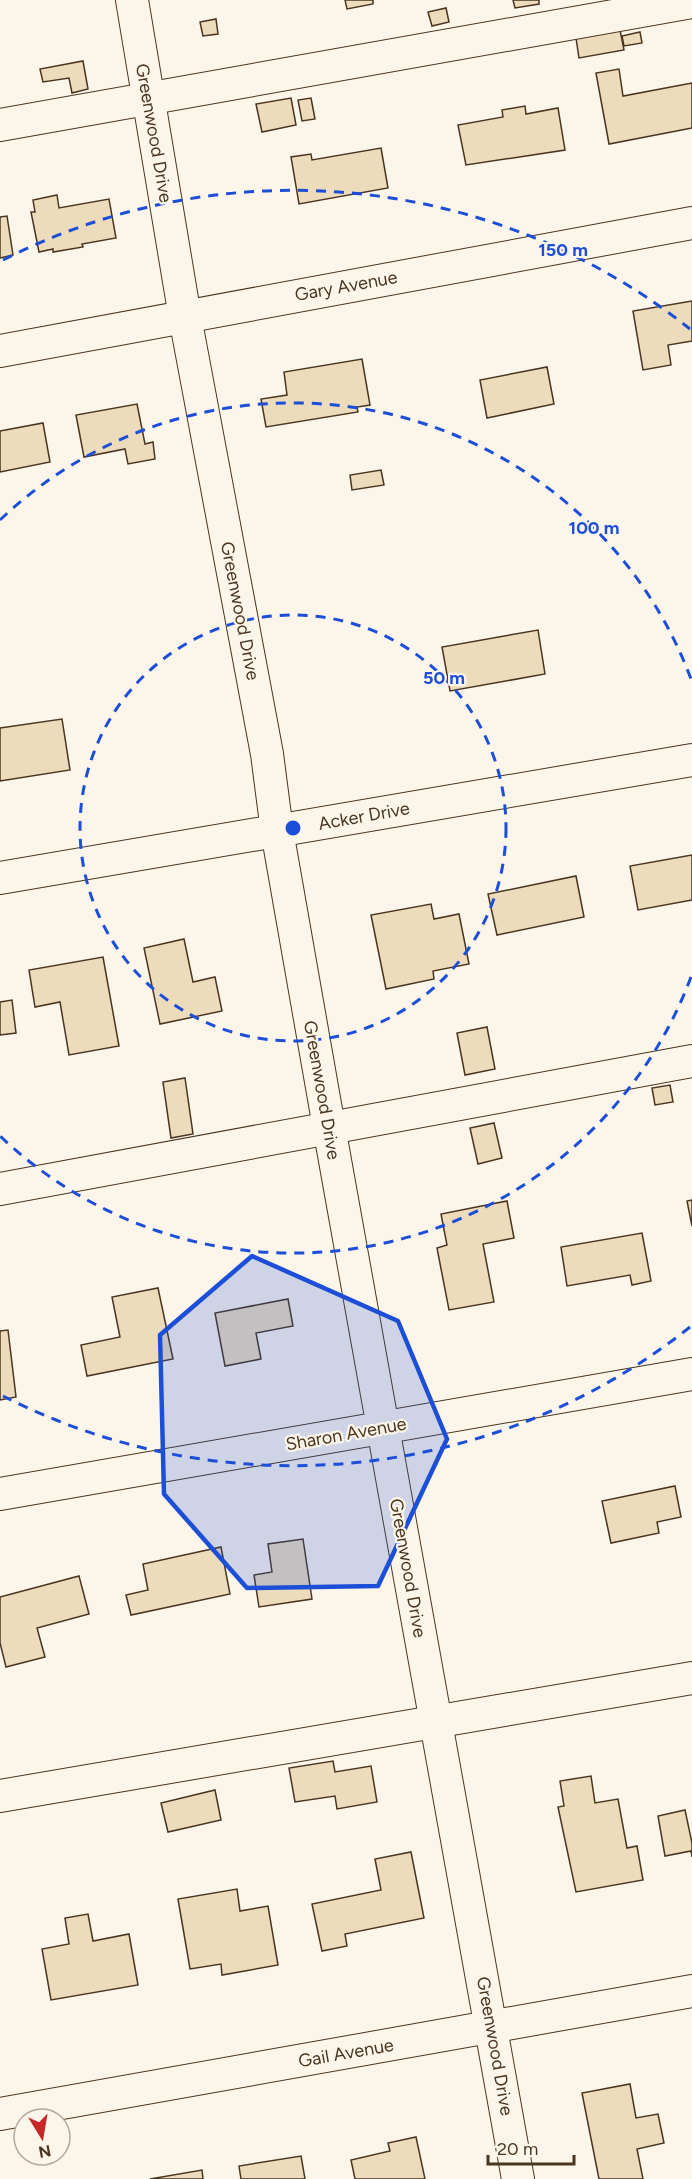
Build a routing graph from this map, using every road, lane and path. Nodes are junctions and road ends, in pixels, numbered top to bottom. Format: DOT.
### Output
graph roads {
  1 [pos="132,0"];
  2 [pos="692,2"];
  3 [pos="148,98"];
  4 [pos="0,125"];
  5 [pos="692,223"];
  6 [pos="185,317"];
  7 [pos="0,351"];
  8 [pos="692,760"];
  9 [pos="277,831"];
  10 [pos="0,878"];
  11 [pos="692,1061"];
  12 [pos="329,1127"];
  13 [pos="0,1189"];
  14 [pos="692,1374"];
  15 [pos="383,1428"];
  16 [pos="0,1494"];
  17 [pos="692,1678"];
  18 [pos="436,1722"];
  19 [pos="0,1796"];
  20 [pos="692,1991"];
  21 [pos="491,2025"];
  22 [pos="0,2114"];
  23 [pos="518,2179"];
  1 -- 3 [label="street, Greenwood Drive"];
  2 -- 3 [label="street"];
  3 -- 4 [label="street"];
  3 -- 6 [label="street, Greenwood Drive"];
  5 -- 6 [label="street, Gary Avenue"];
  6 -- 7 [label="street, Gary Avenue"];
  6 -- 9 [label="street, Greenwood Drive"];
  8 -- 9 [label="street, Acker Drive"];
  9 -- 10 [label="street, Acker Drive"];
  9 -- 12 [label="street, Greenwood Drive"];
  11 -- 12 [label="street"];
  12 -- 13 [label="street"];
  12 -- 15 [label="street, Greenwood Drive"];
  14 -- 15 [label="street, Sharon Avenue"];
  15 -- 16 [label="street, Sharon Avenue"];
  15 -- 18 [label="street, Greenwood Drive"];
  17 -- 18 [label="street"];
  18 -- 19 [label="street"];
  18 -- 21 [label="street, Greenwood Drive"];
  20 -- 21 [label="street, Gail Avenue"];
  21 -- 22 [label="street, Gail Avenue"];
  21 -- 23 [label="street, Greenwood Drive"];
}
